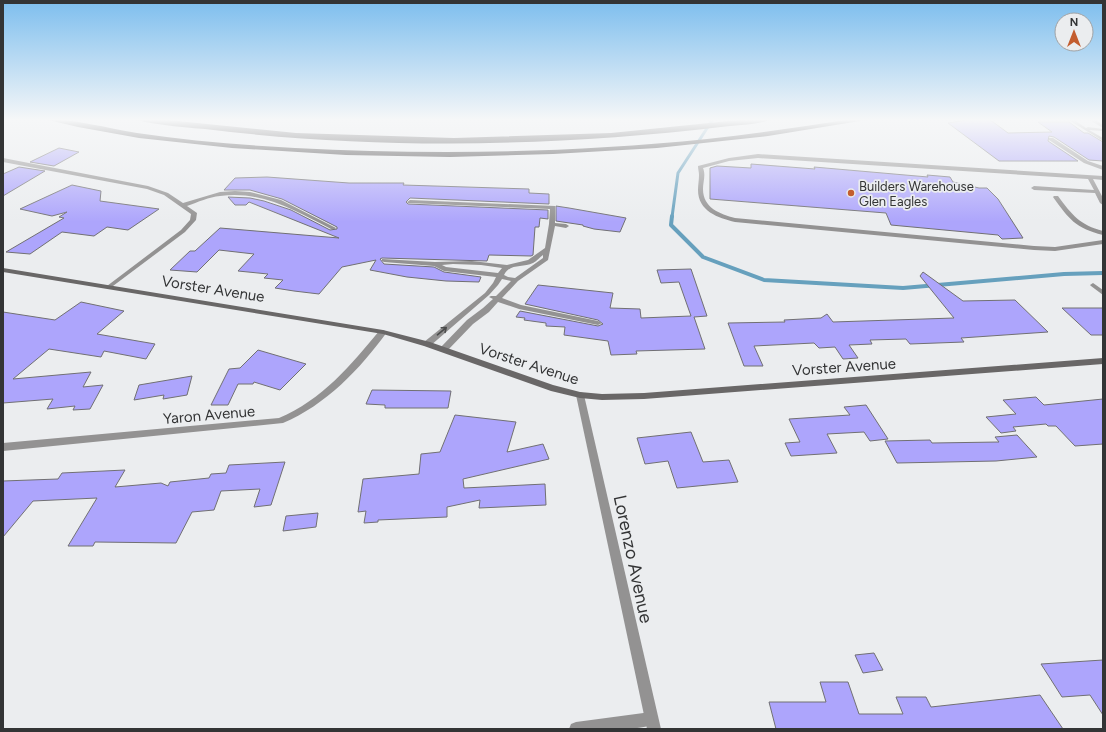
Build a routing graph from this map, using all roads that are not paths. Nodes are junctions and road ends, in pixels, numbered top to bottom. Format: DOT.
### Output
graph roads {
  1 [pos="384,153"];
  2 [pos="499,153"];
  3 [pos="1072,153"];
  4 [pos="3,160"];
  5 [pos="1103,168"];
  6 [pos="1090,178"];
  7 [pos="1103,178"];
  8 [pos="1034,188"];
  9 [pos="1098,192"];
  10 [pos="1056,197"];
  11 [pos="410,202"];
  12 [pos="1103,203"];
  13 [pos="184,205"];
  14 [pos="552,224"];
  15 [pos="566,226"];
  16 [pos="333,228"];
  17 [pos="1103,233"];
  18 [pos="1103,242"];
  19 [pos="546,250"];
  20 [pos="384,260"];
  21 [pos="435,264"];
  22 [pos="483,264"];
  23 [pos="510,266"];
  24 [pos="3,270"];
  25 [pos="478,273"];
  26 [pos="526,273"];
  27 [pos="500,275"];
  28 [pos="516,280"];
  29 [pos="1093,285"];
  30 [pos="109,287"];
  31 [pos="1103,293"];
  32 [pos="487,294"];
  33 [pos="498,299"];
  34 [pos="598,323"];
  35 [pos="383,332"];
  36 [pos="427,344"];
  37 [pos="444,349"];
  38 [pos="1103,361"];
  39 [pos="580,395"];
  40 [pos="3,447"];
  41 [pos="652,724"];
  42 [pos="576,729"];
  1 -- 2 [label="highway"];
  3 -- 5 [label="street"];
  4 -- 13 [label="street"];
  6 -- 7 [label="street"];
  6 -- 9 [label="street"];
  6 -- 18 [label="street"];
  8 -- 9 [label="street"];
  9 -- 12 [label="street"];
  10 -- 17 [label="street"];
  11 -- 14 [label="street"];
  13 -- 16 [label="street"];
  13 -- 30 [label="street"];
  14 -- 15 [label="street"];
  14 -- 19 [label="street"];
  19 -- 23 [label="street"];
  19 -- 26 [label="street"];
  20 -- 21 [label="street"];
  21 -- 22 [label="street"];
  21 -- 25 [label="street"];
  22 -- 23 [label="street"];
  22 -- 25 [label="street"];
  23 -- 26 [label="street"];
  23 -- 27 [label="street"];
  24 -- 30 [label="main road, Vorster Avenue"];
  25 -- 27 [label="street"];
  26 -- 28 [label="street"];
  27 -- 28 [label="street"];
  27 -- 32 [label="street"];
  28 -- 33 [label="street"];
  29 -- 31 [label="street"];
  30 -- 35 [label="main road, Vorster Avenue"];
  32 -- 33 [label="street"];
  36 -- 32 [label="street, one-way"];
  33 -- 34 [label="street"];
  33 -- 37 [label="street"];
  35 -- 36 [label="main road, Vorster Avenue"];
  35 -- 40 [label="street, Yaron Avenue"];
  36 -- 37 [label="main road, Vorster Avenue"];
  37 -- 39 [label="main road, Vorster Avenue"];
  38 -- 39 [label="main road, Vorster Avenue"];
  39 -- 41 [label="street, Lorenzo Avenue"];
  41 -- 42 [label="street"];
}
